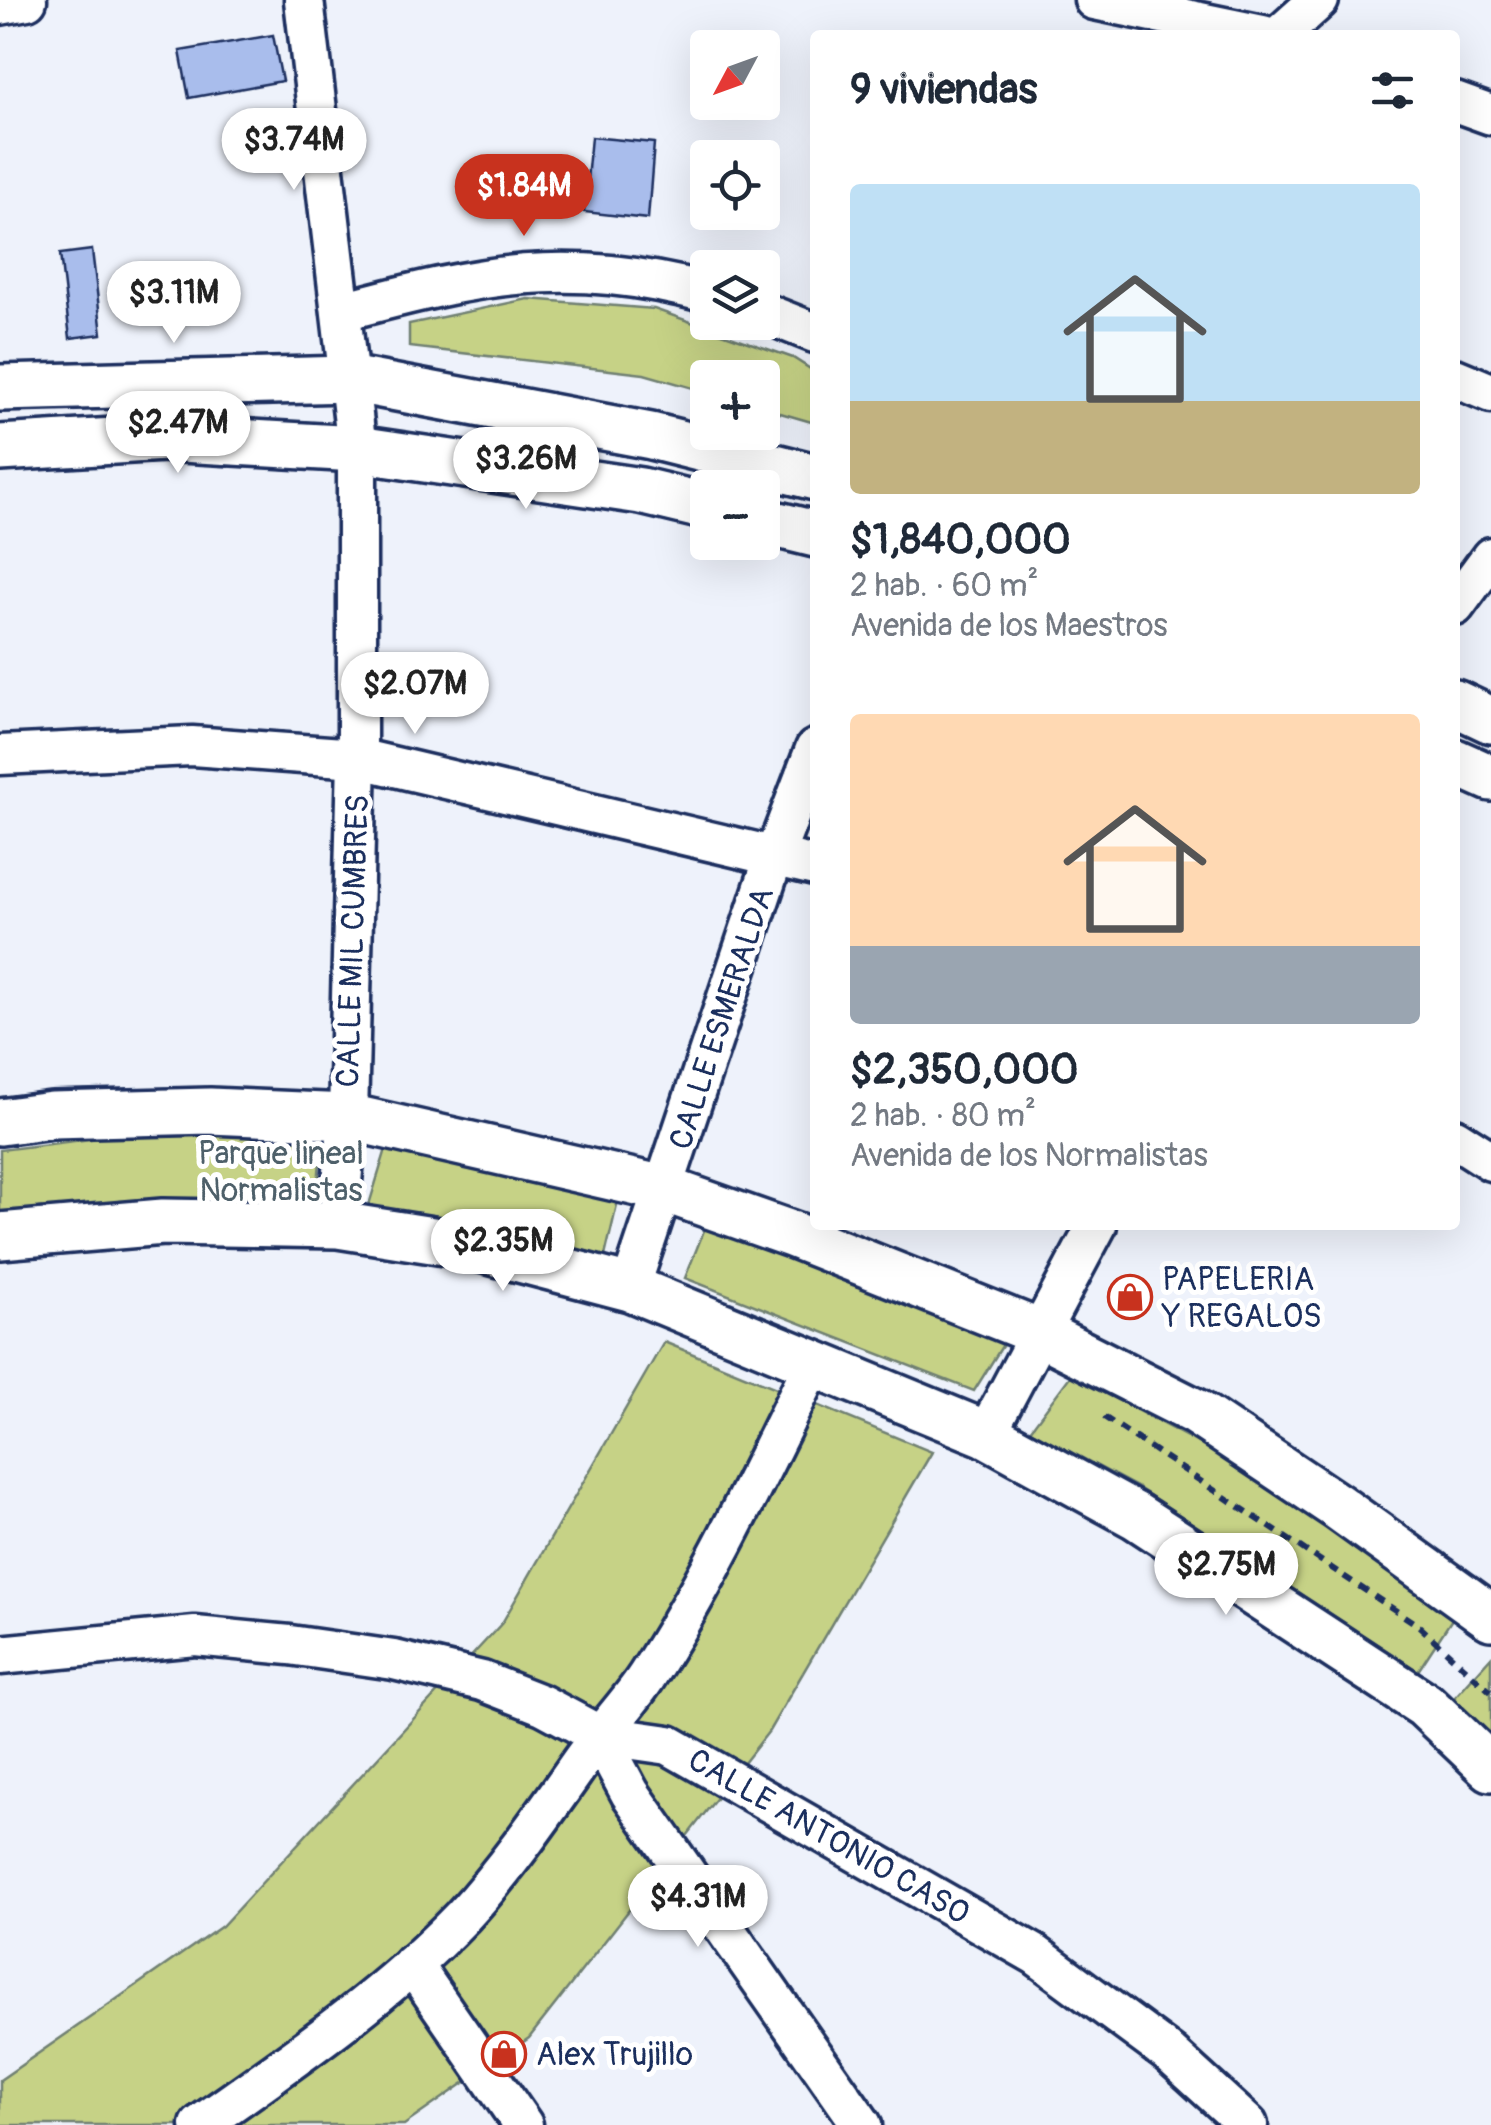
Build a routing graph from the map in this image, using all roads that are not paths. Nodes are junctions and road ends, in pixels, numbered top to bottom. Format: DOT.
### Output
graph roads {
  1 [pos="27,0"];
  2 [pos="304,0"];
  3 [pos="1094,0"];
  4 [pos="1236,0"];
  5 [pos="1319,0"];
  6 [pos="0,5"];
  7 [pos="1239,30"];
  8 [pos="1270,30"];
  9 [pos="1282,30"];
  10 [pos="1460,104"];
  11 [pos="1491,115"];
  12 [pos="690,289"];
  13 [pos="343,312"];
  14 [pos="780,319"];
  15 [pos="810,331"];
  16 [pos="349,379"];
  17 [pos="1460,380"];
  18 [pos="0,388"];
  19 [pos="1491,393"];
  20 [pos="0,448"];
  21 [pos="357,449"];
  22 [pos="810,476"];
  23 [pos="690,503"];
  24 [pos="780,525"];
  25 [pos="810,533"];
  26 [pos="1491,557"];
  27 [pos="1460,599"];
  28 [pos="1460,705"];
  29 [pos="1491,720"];
  30 [pos="0,756"];
  31 [pos="358,758"];
  32 [pos="810,762"];
  33 [pos="1460,764"];
  34 [pos="1491,778"];
  35 [pos="775,854"];
  36 [pos="810,864"];
  37 [pos="348,1117"];
  38 [pos="0,1122"];
  39 [pos="1460,1141"];
  40 [pos="1491,1161"];
  41 [pos="664,1189"];
  42 [pos="338,1226"];
  43 [pos="1093,1230"];
  44 [pos="0,1236"];
  45 [pos="630,1288"];
  46 [pos="1040,1333"];
  47 [pos="815,1361"];
  48 [pos="986,1434"];
  49 [pos="1487,1604"];
  50 [pos="0,1655"];
  51 [pos="599,1735"];
  52 [pos="1491,1768"];
  53 [pos="412,1964"];
  54 [pos="200,2125"];
  55 [pos="523,2125"];
  56 [pos="862,2125"];
  57 [pos="1248,2125"];
  1 -- 6 [label="street"];
  2 -- 13 [label="street, CALLE MIL CUMBRES"];
  3 -- 7 [label="street"];
  4 -- 8 [label="street"];
  5 -- 9 [label="street"];
  10 -- 11 [label="street"];
  12 -- 13 [label="street"];
  13 -- 16 [label="street, CALLE MIL CUMBRES"];
  14 -- 15 [label="street"];
  16 -- 18 [label="street"];
  16 -- 21 [label="street, CALLE MIL CUMBRES"];
  16 -- 22 [label="street"];
  17 -- 19 [label="street"];
  20 -- 21 [label="street"];
  21 -- 23 [label="street"];
  21 -- 31 [label="street, CALLE MIL CUMBRES"];
  24 -- 25 [label="street"];
  26 -- 27 [label="street"];
  28 -- 29 [label="street"];
  30 -- 31 [label="street"];
  31 -- 35 [label="street"];
  31 -- 37 [label="street, CALLE MIL CUMBRES"];
  32 -- 35 [label="street, CALLE ESMERALDA"];
  33 -- 34 [label="street"];
  35 -- 36 [label="street"];
  35 -- 41 [label="street, CALLE ESMERALDA"];
  37 -- 38 [label="street"];
  37 -- 41 [label="street"];
  37 -- 42 [label="street, CALLE MIL CUMBRES"];
  39 -- 40 [label="street"];
  41 -- 45 [label="street, CALLE ESMERALDA"];
  41 -- 46 [label="street"];
  42 -- 44 [label="street"];
  42 -- 45 [label="street"];
  43 -- 46 [label="street"];
  45 -- 47 [label="street"];
  46 -- 48 [label="street"];
  46 -- 49 [label="street"];
  47 -- 48 [label="street"];
  47 -- 51 [label="street"];
  48 -- 52 [label="street"];
  50 -- 51 [label="street, CALLE ANTONIO CASO"];
  51 -- 53 [label="street"];
  51 -- 56 [label="street"];
  51 -- 57 [label="street, CALLE ANTONIO CASO"];
  53 -- 54 [label="street"];
  53 -- 55 [label="street"];
}
